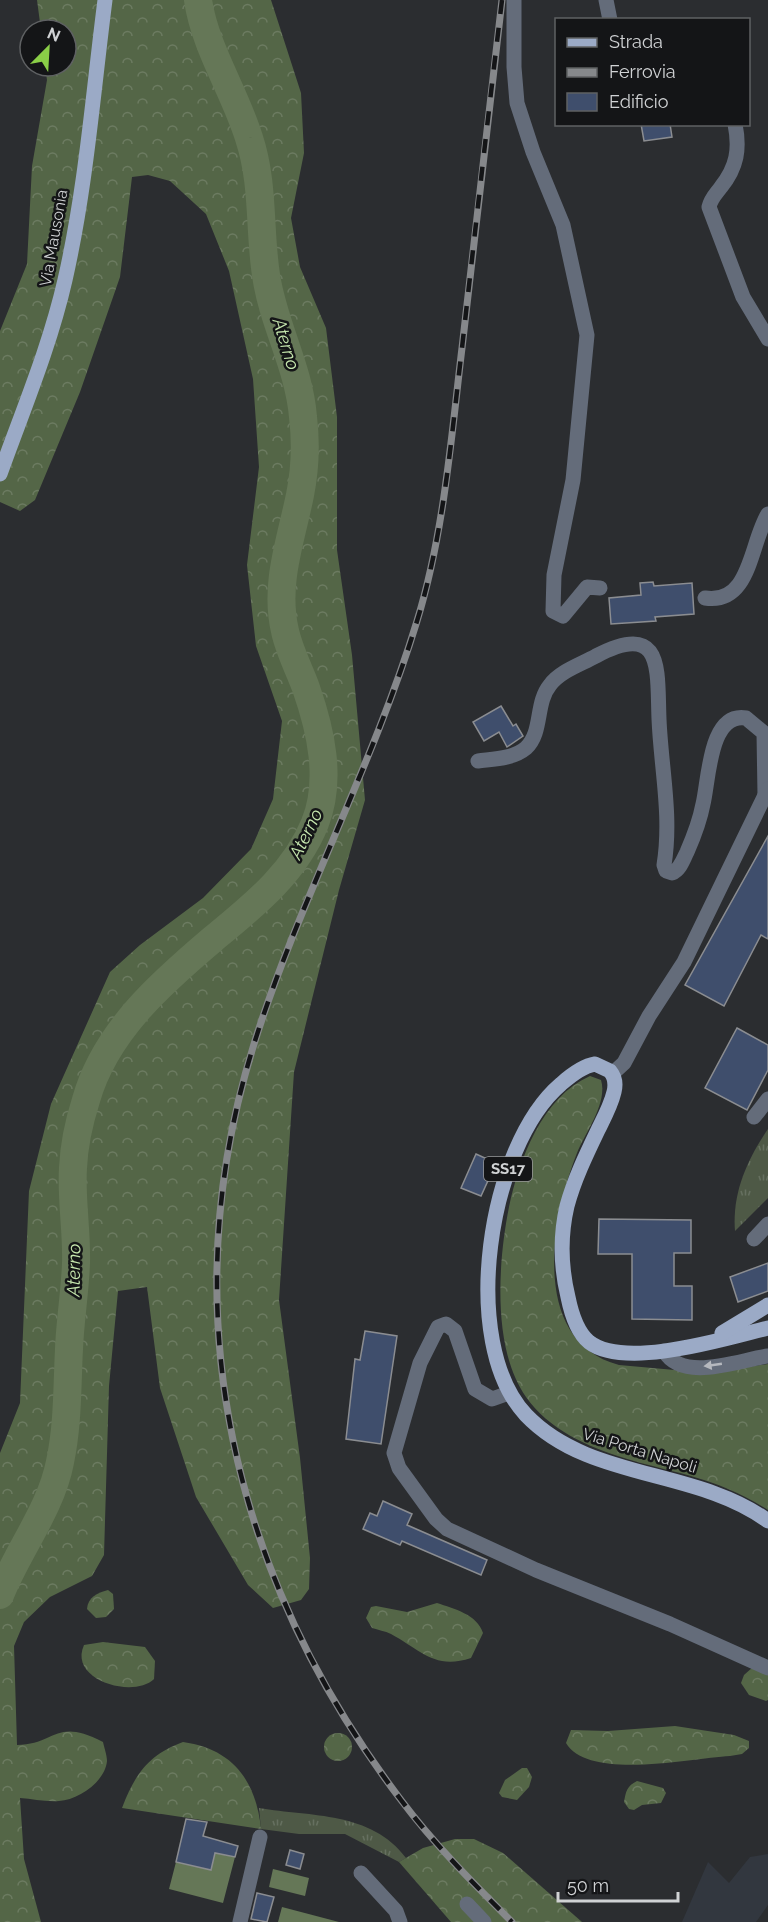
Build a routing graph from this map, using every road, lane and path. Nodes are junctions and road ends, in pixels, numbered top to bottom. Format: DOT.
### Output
graph roads {
  1 [pos="105,0"];
  2 [pos="514,0"];
  3 [pos="606,0"];
  4 [pos="609,18"];
  5 [pos="735,126"];
  6 [pos="768,339"];
  7 [pos="0,474"];
  8 [pos="768,514"];
  9 [pos="600,588"];
  10 [pos="705,598"];
  11 [pos="478,761"];
  12 [pos="767,792"];
  13 [pos="612,1074"];
  14 [pos="768,1099"];
  15 [pos="754,1117"];
  16 [pos="768,1224"];
  17 [pos="754,1239"];
  18 [pos="768,1305"];
  19 [pos="768,1328"];
  20 [pos="697,1344"];
  21 [pos="664,1352"];
  22 [pos="768,1356"];
  23 [pos="510,1393"];
  24 [pos="768,1521"];
  25 [pos="768,1668"];
  26 [pos="260,1837"];
  27 [pos="362,1873"];
  28 [pos="467,1904"];
  29 [pos="240,1922"];
  30 [pos="400,1922"];
  31 [pos="484,1922"];
  1 -- 7 [label="main road, Via Mausonia"];
  2 -- 9 [label="street"];
  3 -- 4 [label="street"];
  5 -- 6 [label="street"];
  8 -- 10 [label="street"];
  11 -- 12 [label="street"];
  12 -- 13 [label="street"];
  13 -- 21 [label="main road"];
  13 -- 23 [label="main road, Via Porta Napoli / SS17"];
  14 -- 15 [label="street"];
  16 -- 17 [label="street"];
  18 -- 20 [label="main road"];
  19 -- 20 [label="main road"];
  20 -- 21 [label="main road"];
  22 -- 21 [label="street, one-way"];
  23 -- 24 [label="main road, Via Porta Napoli / SS17"];
  23 -- 25 [label="street"];
  26 -- 29 [label="street"];
  27 -- 30 [label="street"];
  28 -- 31 [label="street"];
}
